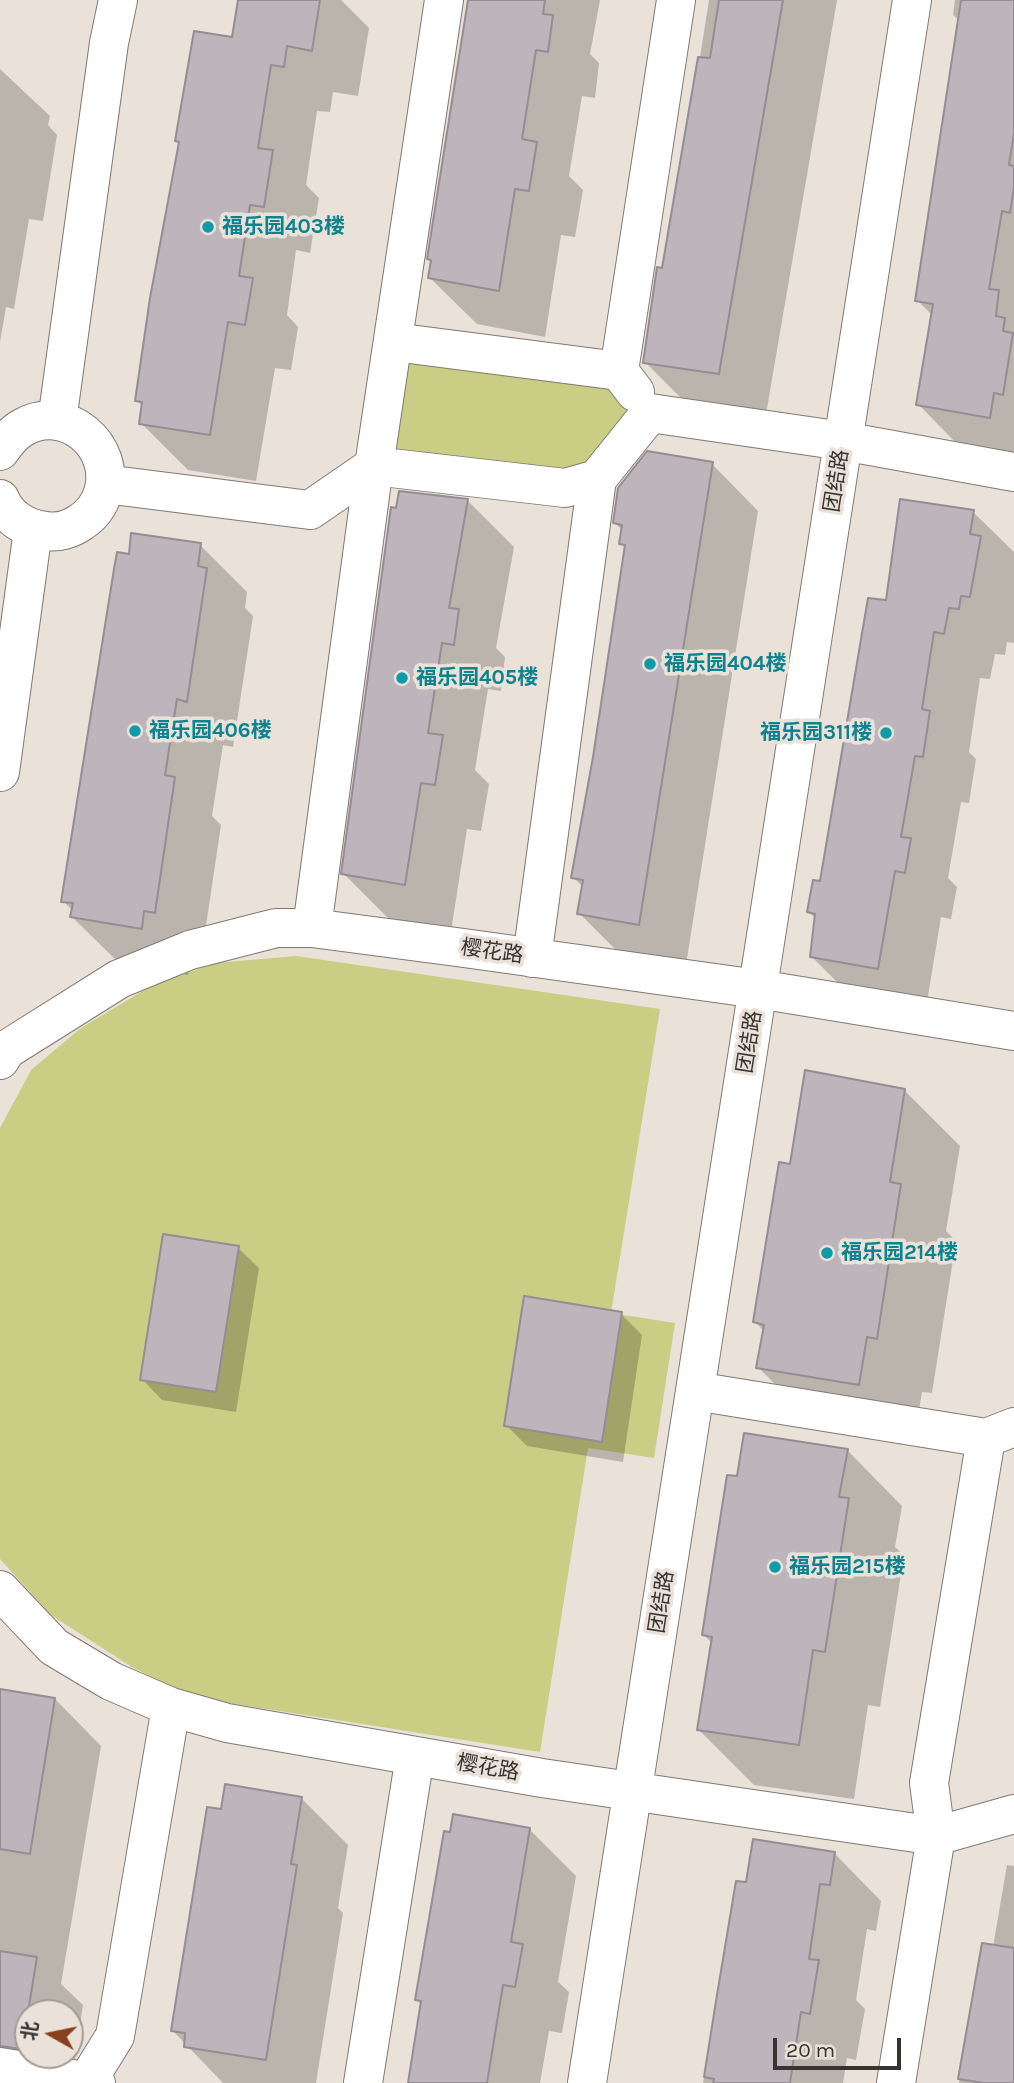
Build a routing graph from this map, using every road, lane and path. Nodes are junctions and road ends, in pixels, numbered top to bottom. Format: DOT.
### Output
graph roads {
  1 [pos="118,0"];
  2 [pos="444,0"];
  3 [pos="676,0"];
  4 [pos="912,0"];
  5 [pos="394,342"];
  6 [pos="619,371"];
  7 [pos="650,413"];
  8 [pos="57,421"];
  9 [pos="843,441"];
  10 [pos="0,451"];
  11 [pos="374,466"];
  12 [pos="1014,472"];
  13 [pos="597,479"];
  14 [pos="105,484"];
  15 [pos="0,499"];
  16 [pos="33,530"];
  17 [pos="0,772"];
  18 [pos="312,928"];
  19 [pos="532,958"];
  20 [pos="758,989"];
  21 [pos="1014,1031"];
  22 [pos="2,1048"];
  23 [pos="695,1391"];
  24 [pos="1000,1433"];
  25 [pos="0,1590"];
  26 [pos="171,1707"];
  27 [pos="415,1756"];
  28 [pos="632,1791"];
  29 [pos="1014,1814"];
  30 [pos="936,1836"];
  31 [pos="0,2067"];
  32 [pos="89,2082"];
  33 [pos="363,2083"];
  34 [pos="587,2083"];
  35 [pos="896,2083"];
  1 -- 8 [label="street"];
  2 -- 5 [label="street"];
  3 -- 6 [label="street"];
  4 -- 9 [label="street, 团结路"];
  5 -- 6 [label="street"];
  5 -- 11 [label="street"];
  6 -- 7 [label="street"];
  7 -- 9 [label="street"];
  7 -- 13 [label="street"];
  8 -- 10 [label="street"];
  8 -- 14 [label="street"];
  9 -- 12 [label="street"];
  9 -- 20 [label="street, 团结路"];
  11 -- 13 [label="street"];
  11 -- 14 [label="street"];
  11 -- 18 [label="street"];
  13 -- 19 [label="street"];
  14 -- 16 [label="street"];
  15 -- 16 [label="street"];
  16 -- 17 [label="street"];
  18 -- 19 [label="street, 樱花路"];
  18 -- 22 [label="street, 樱花路"];
  19 -- 20 [label="street, 樱花路"];
  20 -- 21 [label="street, 樱花路"];
  20 -- 23 [label="street, 团结路"];
  23 -- 24 [label="street"];
  23 -- 28 [label="street, 团结路"];
  24 -- 30 [label="street"];
  25 -- 26 [label="street, 樱花路"];
  26 -- 27 [label="street, 樱花路"];
  26 -- 32 [label="street"];
  27 -- 28 [label="street, 樱花路"];
  27 -- 33 [label="street"];
  28 -- 30 [label="street, 樱花路"];
  28 -- 34 [label="street, 团结路"];
  29 -- 30 [label="street, 樱花路"];
  30 -- 35 [label="street"];
  31 -- 32 [label="street"];
}
